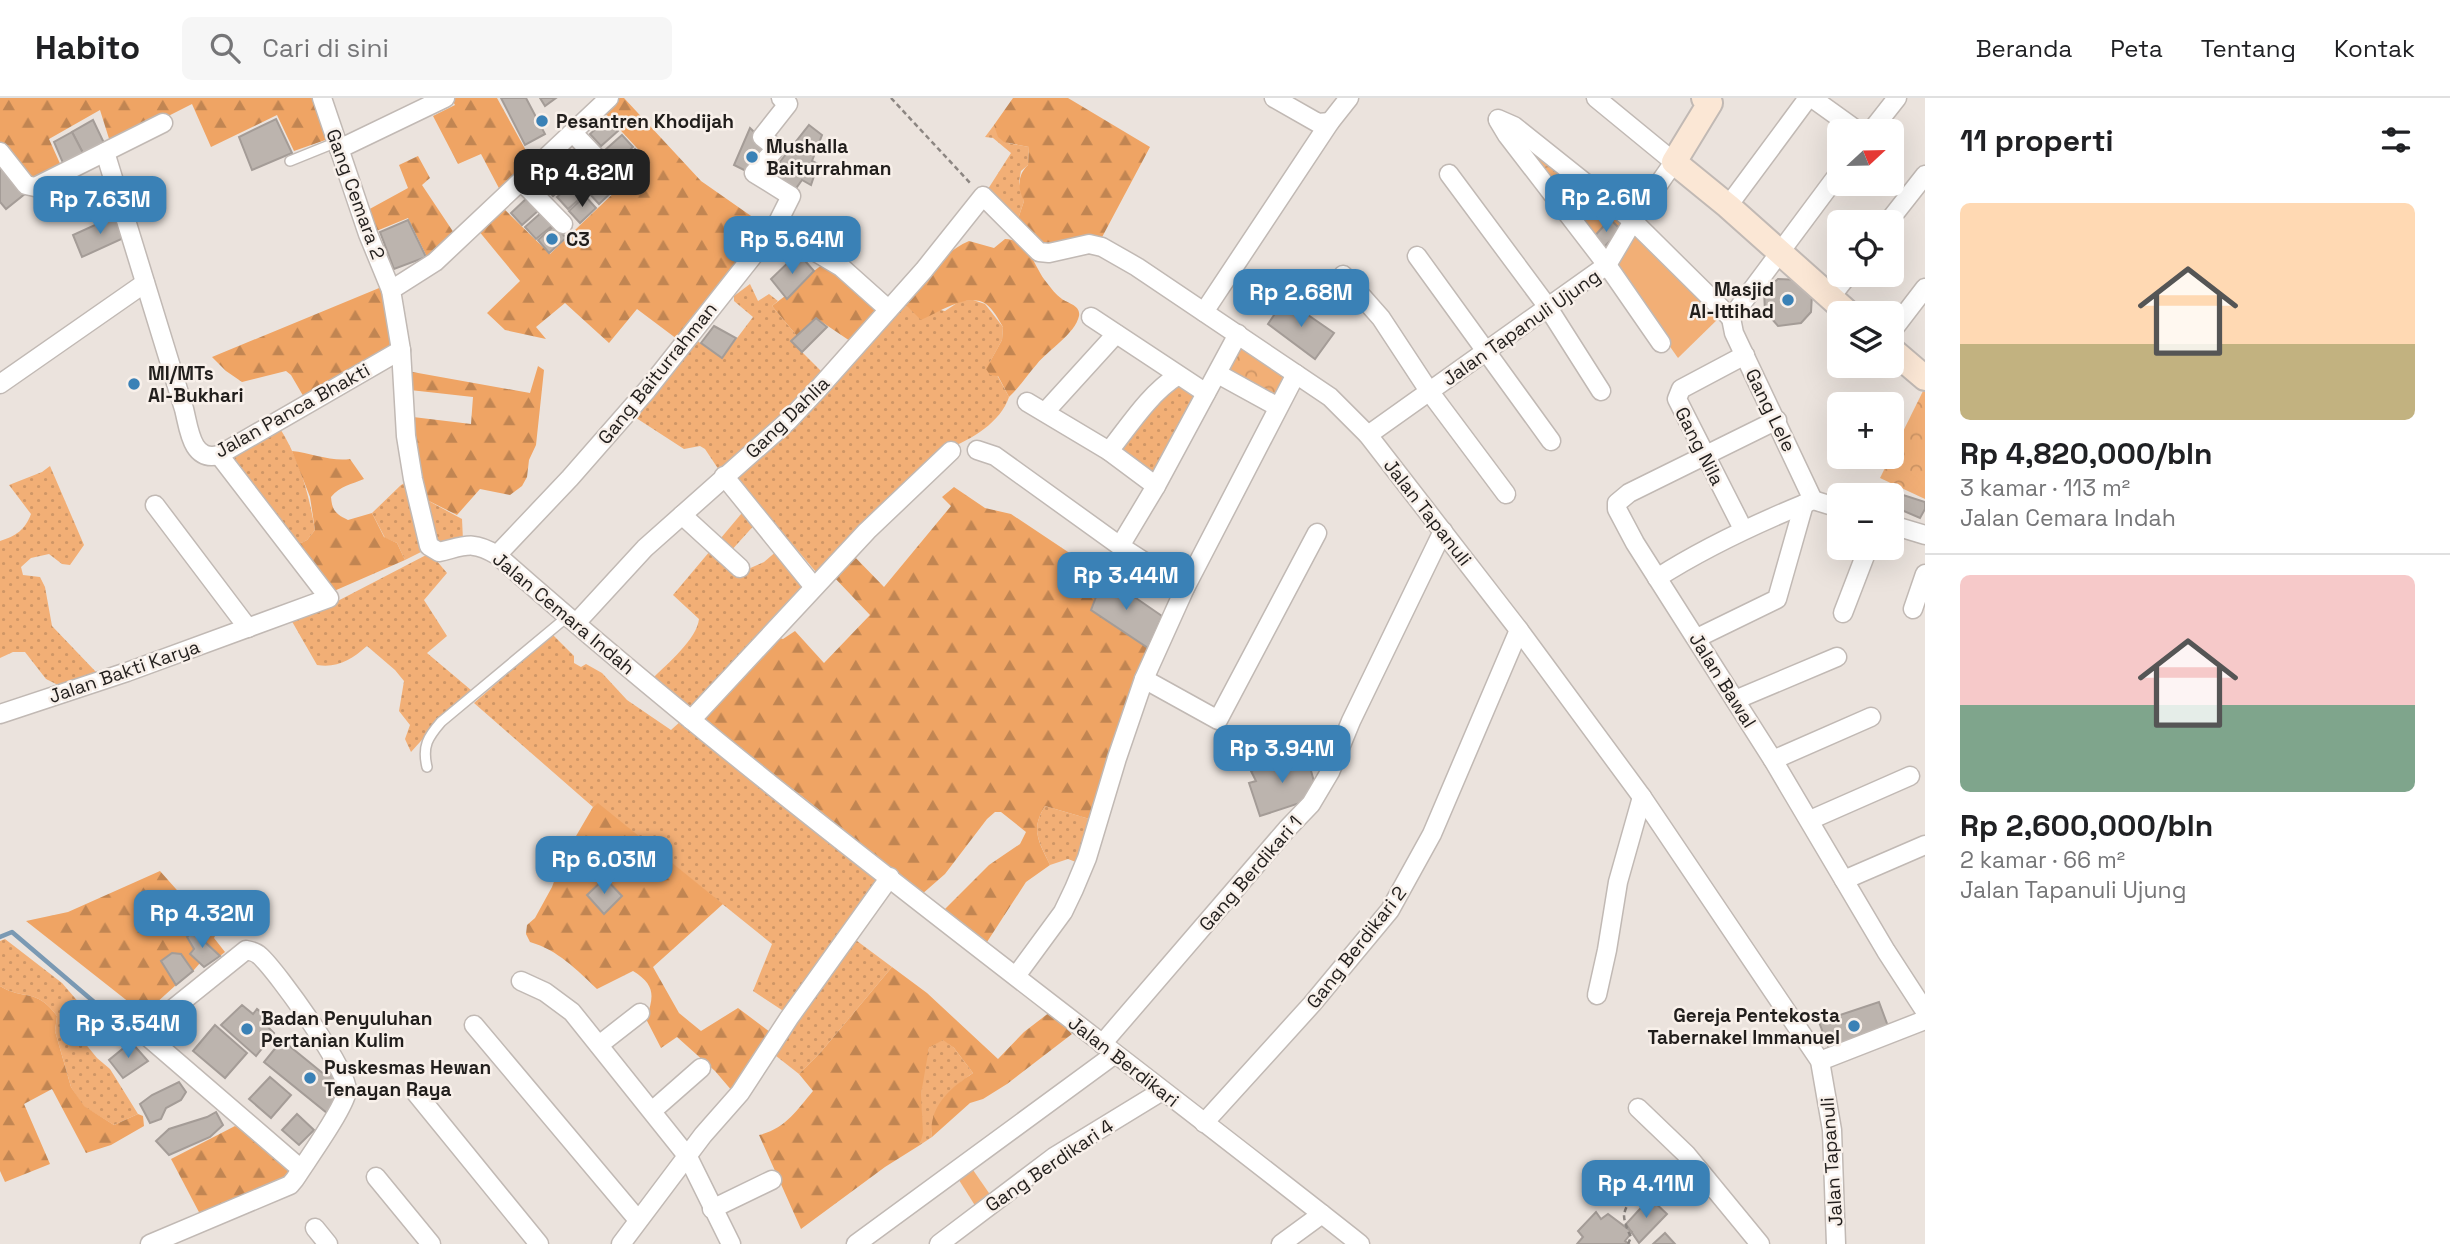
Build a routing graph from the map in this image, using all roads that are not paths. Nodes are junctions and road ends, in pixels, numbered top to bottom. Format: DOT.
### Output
graph roads {
  1 [pos="322,98"];
  2 [pos="445,98"];
  3 [pos="609,98"];
  4 [pos="781,98"];
  5 [pos="1273,98"];
  6 [pos="1349,98"];
  7 [pos="1596,98"];
  8 [pos="1810,98"];
  9 [pos="1897,98"];
  10 [pos="1710,100"];
  11 [pos="1841,119"];
  12 [pos="1880,119"];
  13 [pos="1330,121"];
  14 [pos="163,123"];
  15 [pos="573,133"];
  16 [pos="338,146"];
  17 [pos="0,152"];
  18 [pos="105,152"];
  19 [pos="290,161"];
  20 [pos="1674,162"];
  21 [pos="1448,174"];
  22 [pos="1925,175"];
  23 [pos="618,180"];
  24 [pos="522,182"];
  25 [pos="1827,189"];
  26 [pos="983,196"];
  27 [pos="1728,206"];
  28 [pos="1897,210"];
  29 [pos="1633,221"];
  30 [pos="563,224"];
  31 [pos="775,228"];
  32 [pos="1779,254"];
  33 [pos="1417,256"];
  34 [pos="1608,265"];
  35 [pos="1343,275"];
  36 [pos="145,284"];
  37 [pos="1925,288"];
  38 [pos="391,290"];
  39 [pos="1833,301"];
  40 [pos="1547,306"];
  41 [pos="888,309"];
  42 [pos="1204,312"];
  43 [pos="1904,315"];
  44 [pos="1091,317"];
  45 [pos="1731,318"];
  46 [pos="1116,334"];
  47 [pos="1238,334"];
  48 [pos="1661,343"];
  49 [pos="401,350"];
  50 [pos="1485,352"];
  51 [pos="1745,355"];
  52 [pos="1904,360"];
  53 [pos="1218,374"];
  54 [pos="1296,374"];
  55 [pos="1177,376"];
  56 [pos="1925,378"];
  57 [pos="0,384"];
  58 [pos="1429,391"];
  59 [pos="1601,391"];
  60 [pos="1206,393"];
  61 [pos="1027,402"];
  62 [pos="1278,407"];
  63 [pos="1045,412"];
  64 [pos="1777,420"];
  65 [pos="1368,435"];
  66 [pos="1550,441"];
  67 [pos="977,450"];
  68 [pos="951,451"];
  69 [pos="1109,451"];
  70 [pos="219,456"];
  71 [pos="1706,457"];
  72 [pos="724,476"];
  73 [pos="1156,486"];
  74 [pos="1506,494"];
  75 [pos="1809,502"];
  76 [pos="155,505"];
  77 [pos="1827,506"];
  78 [pos="682,515"];
  79 [pos="1904,528"];
  80 [pos="1743,529"];
  81 [pos="1443,531"];
  82 [pos="1317,533"];
  83 [pos="1925,535"];
  84 [pos="1120,546"];
  85 [pos="497,555"];
  86 [pos="1863,560"];
  87 [pos="740,568"];
  88 [pos="1925,574"];
  89 [pos="1657,578"];
  90 [pos="814,587"];
  91 [pos="1185,587"];
  92 [pos="1913,609"];
  93 [pos="1843,613"];
  94 [pos="571,620"];
  95 [pos="248,628"];
  96 [pos="1519,630"];
  97 [pos="1698,638"];
  98 [pos="1837,657"];
  99 [pos="1144,679"];
  100 [pos="1735,700"];
  101 [pos="0,714"];
  102 [pos="1871,717"];
  103 [pos="691,720"];
  104 [pos="1773,760"];
  105 [pos="427,767"];
  106 [pos="1910,776"];
  107 [pos="1642,797"];
  108 [pos="1810,820"];
  109 [pos="1925,845"];
  110 [pos="890,877"];
  111 [pos="1844,880"];
  112 [pos="1016,975"];
  113 [pos="521,981"];
  114 [pos="1597,995"];
  115 [pos="1925,1011"];
  116 [pos="640,1013"];
  117 [pos="1925,1020"];
  118 [pos="474,1025"];
  119 [pos="599,1045"];
  120 [pos="1109,1049"];
  121 [pos="1820,1061"];
  122 [pos="701,1068"];
  123 [pos="1162,1091"];
  124 [pos="416,1093"];
  125 [pos="1638,1108"];
  126 [pos="652,1111"];
  127 [pos="1203,1123"];
  128 [pos="688,1157"];
  129 [pos="301,1169"];
  130 [pos="376,1177"];
  131 [pos="772,1181"];
  132 [pos="712,1209"];
  133 [pos="1322,1214"];
  134 [pos="638,1220"];
  135 [pos="315,1228"];
  136 [pos="163,1242"];
  137 [pos="328,1244"];
  138 [pos="431,1244"];
  139 [pos="539,1244"];
  140 [pos="621,1244"];
  141 [pos="731,1244"];
  142 [pos="856,1244"];
  143 [pos="939,1244"];
  144 [pos="1281,1244"];
  145 [pos="1360,1244"];
  146 [pos="1760,1244"];
  147 [pos="1836,1244"];
  1 -- 16 [label="street, Gang Cemara 2"];
  2 -- 16 [label="street"];
  3 -- 15 [label="street"];
  4 -- 31 [label="street, Gang Baiturrahman"];
  5 -- 13 [label="street"];
  6 -- 13 [label="street"];
  7 -- 20 [label="street"];
  8 -- 11 [label="street"];
  8 -- 27 [label="street"];
  9 -- 12 [label="street"];
  10 -- 20 [label="street"];
  13 -- 42 [label="street"];
  14 -- 18 [label="street"];
  15 -- 23 [label="street"];
  15 -- 24 [label="street"];
  16 -- 19 [label="lane"];
  16 -- 38 [label="street, Gang Cemara 2"];
  17 -- 18 [label="street"];
  18 -- 36 [label="street, Jalan Panca Bhakti"];
  20 -- 27 [label="street"];
  20 -- 29 [label="street, Jalan Tapanuli Ujung"];
  21 -- 40 [label="street"];
  22 -- 28 [label="street"];
  24 -- 30 [label="street"];
  24 -- 38 [label="street"];
  25 -- 32 [label="street"];
  26 -- 41 [label="street, Gang Dahlia"];
  26 -- 42 [label="street, Jalan Tapanuli"];
  27 -- 32 [label="street"];
  29 -- 34 [label="street, Jalan Tapanuli Ujung"];
  29 -- 34 [label="street"];
  29 -- 45 [label="street"];
  31 -- 41 [label="street"];
  31 -- 85 [label="street, Gang Baiturrahman"];
  32 -- 39 [label="street"];
  32 -- 45 [label="street"];
  33 -- 50 [label="street"];
  34 -- 40 [label="street, Jalan Tapanuli Ujung"];
  34 -- 48 [label="street"];
  35 -- 58 [label="street"];
  36 -- 57 [label="street"];
  36 -- 70 [label="street, Jalan Panca Bhakti"];
  37 -- 43 [label="street"];
  38 -- 49 [label="street, Jalan Cemara Indah"];
  40 -- 50 [label="street, Jalan Tapanuli Ujung"];
  40 -- 59 [label="street"];
  41 -- 72 [label="street, Gang Dahlia"];
  42 -- 47 [label="street, Jalan Tapanuli"];
  44 -- 46 [label="street"];
  45 -- 51 [label="street, Gang Lele"];
  46 -- 55 [label="street"];
  46 -- 63 [label="street"];
  47 -- 53 [label="street"];
  47 -- 54 [label="street, Jalan Tapanuli"];
  49 -- 70 [label="street, Jalan Panca Bhakti"];
  49 -- 85 [label="street, Jalan Cemara Indah"];
  50 -- 58 [label="street, Jalan Tapanuli Ujung"];
  50 -- 66 [label="street"];
  51 -- 64 [label="street, Gang Lele"];
  51 -- 71 [label="street, Gang Nila"];
  52 -- 56 [label="street"];
  53 -- 60 [label="street"];
  53 -- 62 [label="street"];
  54 -- 62 [label="street"];
  54 -- 65 [label="street, Jalan Tapanuli"];
  55 -- 60 [label="street"];
  55 -- 69 [label="street"];
  58 -- 65 [label="street, Jalan Tapanuli Ujung"];
  58 -- 74 [label="street"];
  60 -- 73 [label="street"];
  61 -- 63 [label="street"];
  62 -- 91 [label="street"];
  63 -- 69 [label="street"];
  64 -- 71 [label="street, Jalan Bawal"];
  64 -- 75 [label="street, Gang Lele"];
  65 -- 81 [label="street, Jalan Tapanuli"];
  67 -- 84 [label="street"];
  68 -- 90 [label="street"];
  69 -- 73 [label="street"];
  70 -- 95 [label="street, Jalan Bakti Karya"];
  71 -- 80 [label="street, Gang Nila"];
  71 -- 89 [label="street, Jalan Bawal"];
  72 -- 78 [label="street, Gang Dahlia"];
  72 -- 90 [label="street"];
  73 -- 84 [label="street"];
  75 -- 77 [label="street"];
  75 -- 80 [label="street"];
  75 -- 97 [label="street"];
  76 -- 95 [label="street"];
  78 -- 87 [label="street"];
  78 -- 94 [label="street, Gang Dahlia"];
  79 -- 83 [label="street"];
  80 -- 89 [label="street"];
  81 -- 96 [label="street, Jalan Tapanuli"];
  81 -- 120 [label="street, Gang Berdikari 1"];
  82 -- 99 [label="street"];
  84 -- 91 [label="street"];
  85 -- 94 [label="street, Jalan Cemara Indah"];
  86 -- 93 [label="street"];
  88 -- 92 [label="street"];
  89 -- 97 [label="street, Jalan Bawal"];
  90 -- 103 [label="street"];
  91 -- 99 [label="street"];
  94 -- 103 [label="street, Jalan Cemara Indah"];
  94 -- 105 [label="lane"];
  95 -- 101 [label="street, Jalan Bakti Karya"];
  96 -- 107 [label="street, Jalan Tapanuli"];
  96 -- 127 [label="street, Gang Berdikari 2"];
  97 -- 100 [label="street, Jalan Bawal"];
  98 -- 100 [label="street"];
  99 -- 112 [label="street"];
  100 -- 104 [label="street, Jalan Bawal"];
  102 -- 104 [label="street"];
  103 -- 110 [label="street, Jalan Cemara Indah"];
  104 -- 108 [label="street, Jalan Bawal"];
  106 -- 108 [label="street"];
  107 -- 114 [label="street"];
  107 -- 121 [label="street, Jalan Tapanuli"];
  108 -- 111 [label="street, Jalan Bawal"];
  109 -- 111 [label="street"];
  110 -- 112 [label="street, Jalan Berdikari"];
  110 -- 128 [label="street"];
  111 -- 115 [label="street, Jalan Bawal"];
  112 -- 120 [label="street, Jalan Berdikari"];
  113 -- 119 [label="street"];
  116 -- 119 [label="street"];
  117 -- 121 [label="street"];
  118 -- 134 [label="street"];
  119 -- 126 [label="street"];
  120 -- 123 [label="street, Jalan Berdikari"];
  120 -- 142 [label="street, Gang Berdikari 1"];
  121 -- 147 [label="street, Jalan Tapanuli"];
  122 -- 126 [label="street"];
  123 -- 127 [label="street, Jalan Berdikari"];
  123 -- 143 [label="street, Gang Berdikari 4"];
  124 -- 139 [label="street"];
  125 -- 146 [label="street"];
  126 -- 128 [label="street"];
  127 -- 133 [label="street, Jalan Berdikari"];
  128 -- 132 [label="street"];
  128 -- 134 [label="street"];
  129 -- 129 [label="street"];
  129 -- 136 [label="street"];
  130 -- 138 [label="street"];
  131 -- 132 [label="street"];
  132 -- 141 [label="street"];
  133 -- 144 [label="street"];
  133 -- 145 [label="street, Jalan Berdikari"];
  134 -- 140 [label="street"];
  135 -- 137 [label="street"];
}
